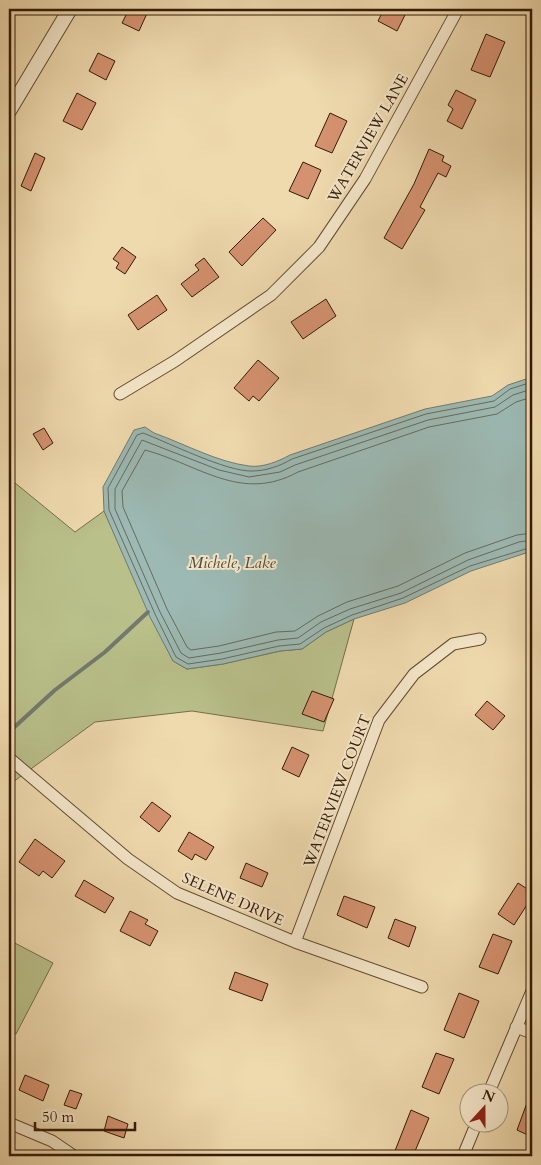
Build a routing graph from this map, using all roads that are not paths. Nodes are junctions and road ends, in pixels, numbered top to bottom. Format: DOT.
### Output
graph roads {
  1 [pos="70,9"];
  2 [pos="458,9"];
  3 [pos="9,110"];
  4 [pos="120,394"];
  5 [pos="480,639"];
  6 [pos="9,758"];
  7 [pos="295,942"];
  8 [pos="422,986"];
  9 [pos="532,991"];
  10 [pos="516,1028"];
  11 [pos="532,1033"];
  12 [pos="493,1082"];
  13 [pos="9,1123"];
  14 [pos="473,1132"];
  15 [pos="74,1156"];
  16 [pos="463,1156"];
  1 -- 3 [label="street"];
  2 -- 4 [label="street, WATERVIEW LANE"];
  5 -- 7 [label="street, WATERVIEW COURT"];
  6 -- 7 [label="street, SELENE DRIVE"];
  7 -- 8 [label="street, SELENE DRIVE"];
  9 -- 10 [label="street"];
  10 -- 11 [label="street"];
  10 -- 12 [label="street"];
  13 -- 15 [label="street"];
  14 -- 16 [label="street"];
}
